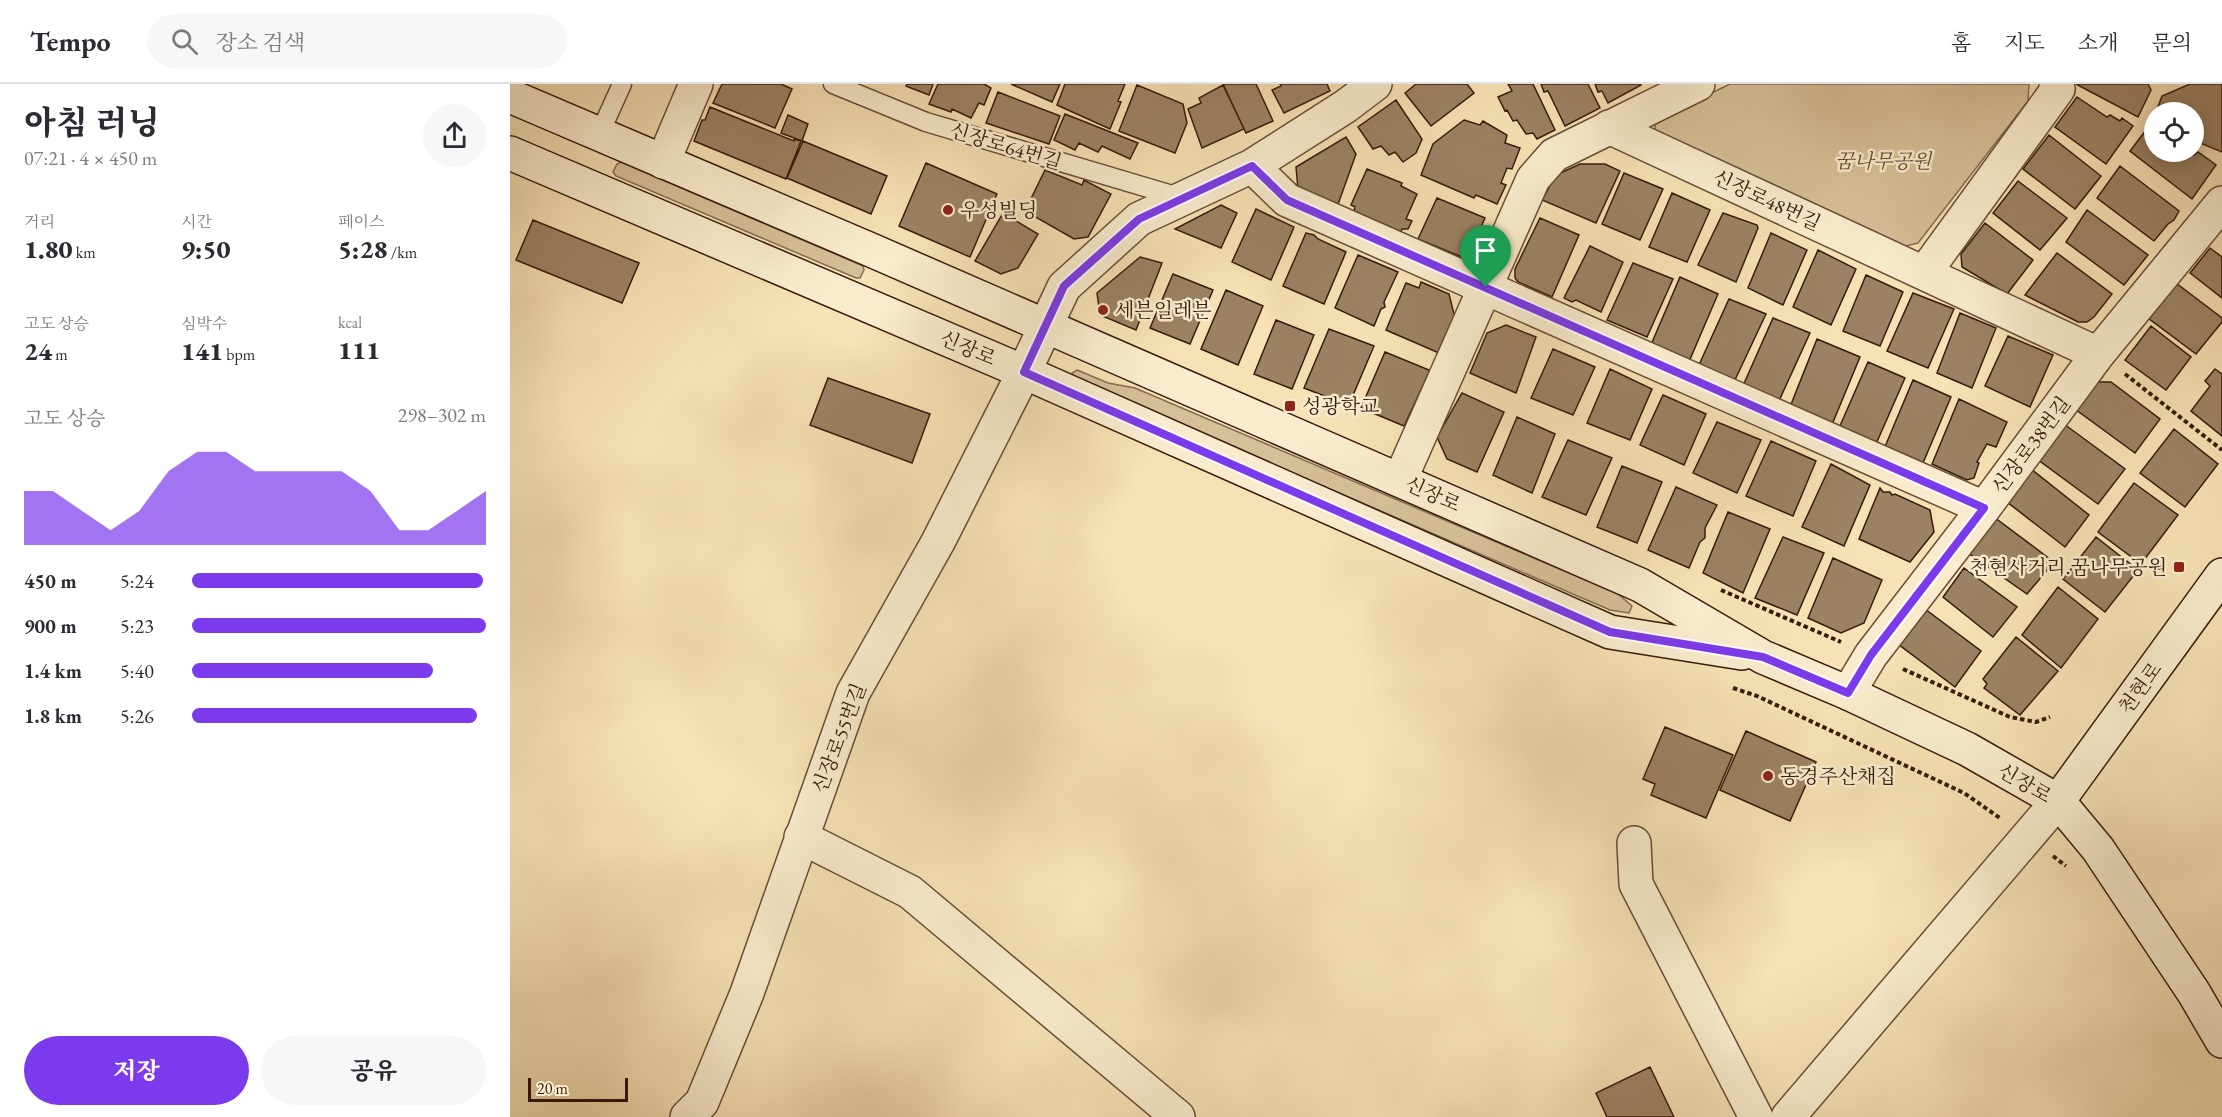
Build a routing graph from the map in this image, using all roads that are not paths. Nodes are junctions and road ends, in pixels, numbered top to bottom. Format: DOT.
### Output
graph roads {
  1 [pos="622,84"];
  2 [pos="696,84"];
  3 [pos="833,84"];
  4 [pos="1375,84"];
  5 [pos="1698,84"];
  6 [pos="2056,84"];
  7 [pos="510,96"];
  8 [pos="1609,127"];
  9 [pos="599,135"];
  10 [pos="510,153"];
  11 [pos="663,162"];
  12 [pos="1252,166"];
  13 [pos="578,182"];
  14 [pos="1182,199"];
  15 [pos="2222,203"];
  16 [pos="1924,272"];
  17 [pos="1486,287"];
  18 [pos="1044,327"];
  19 [pos="2098,354"];
  20 [pos="1024,372"];
  21 [pos="1400,480"];
  22 [pos="1984,508"];
  23 [pos="2222,575"];
  24 [pos="1763,657"];
  25 [pos="1848,693"];
  26 [pos="2058,801"];
  27 [pos="801,837"];
  28 [pos="1634,843"];
  29 [pos="2222,1041"];
  30 [pos="687,1117"];
  31 [pos="1179,1117"];
  32 [pos="1756,1117"];
  33 [pos="1788,1117"];
  1 -- 9 [label="lane"];
  2 -- 11 [label="street"];
  3 -- 14 [label="lane, 신장로64번길"];
  4 -- 12 [label="street, 신장로55번길"];
  5 -- 8 [label="street"];
  6 -- 16 [label="street"];
  7 -- 9 [label="street, 신장로"];
  8 -- 16 [label="street, 신장로48번길"];
  8 -- 17 [label="street"];
  9 -- 11 [label="street, 신장로"];
  9 -- 13 [label="street"];
  10 -- 13 [label="street, 신장로"];
  11 -- 18 [label="street, 신장로"];
  12 -- 14 [label="street, 신장로55번길"];
  12 -- 17 [label="street"];
  13 -- 20 [label="street, 신장로"];
  14 -- 18 [label="street, 신장로55번길"];
  15 -- 19 [label="street, 신장로38번길"];
  16 -- 19 [label="street, 신장로48번길"];
  17 -- 21 [label="street"];
  17 -- 22 [label="street"];
  18 -- 20 [label="street, 신장로55번길"];
  18 -- 21 [label="street, 신장로"];
  19 -- 22 [label="street, 신장로38번길"];
  20 -- 24 [label="street, 신장로"];
  20 -- 27 [label="street, 신장로55번길"];
  21 -- 24 [label="street, 신장로"];
  22 -- 25 [label="street, 신장로38번길"];
  23 -- 26 [label="street, 천현로"];
  24 -- 25 [label="street, 신장로"];
  25 -- 26 [label="street, 신장로"];
  26 -- 29 [label="street, 신장로"];
  26 -- 33 [label="street, 천현로"];
  27 -- 30 [label="street, 신장로55번길"];
  27 -- 31 [label="street"];
  28 -- 32 [label="street"];
}
